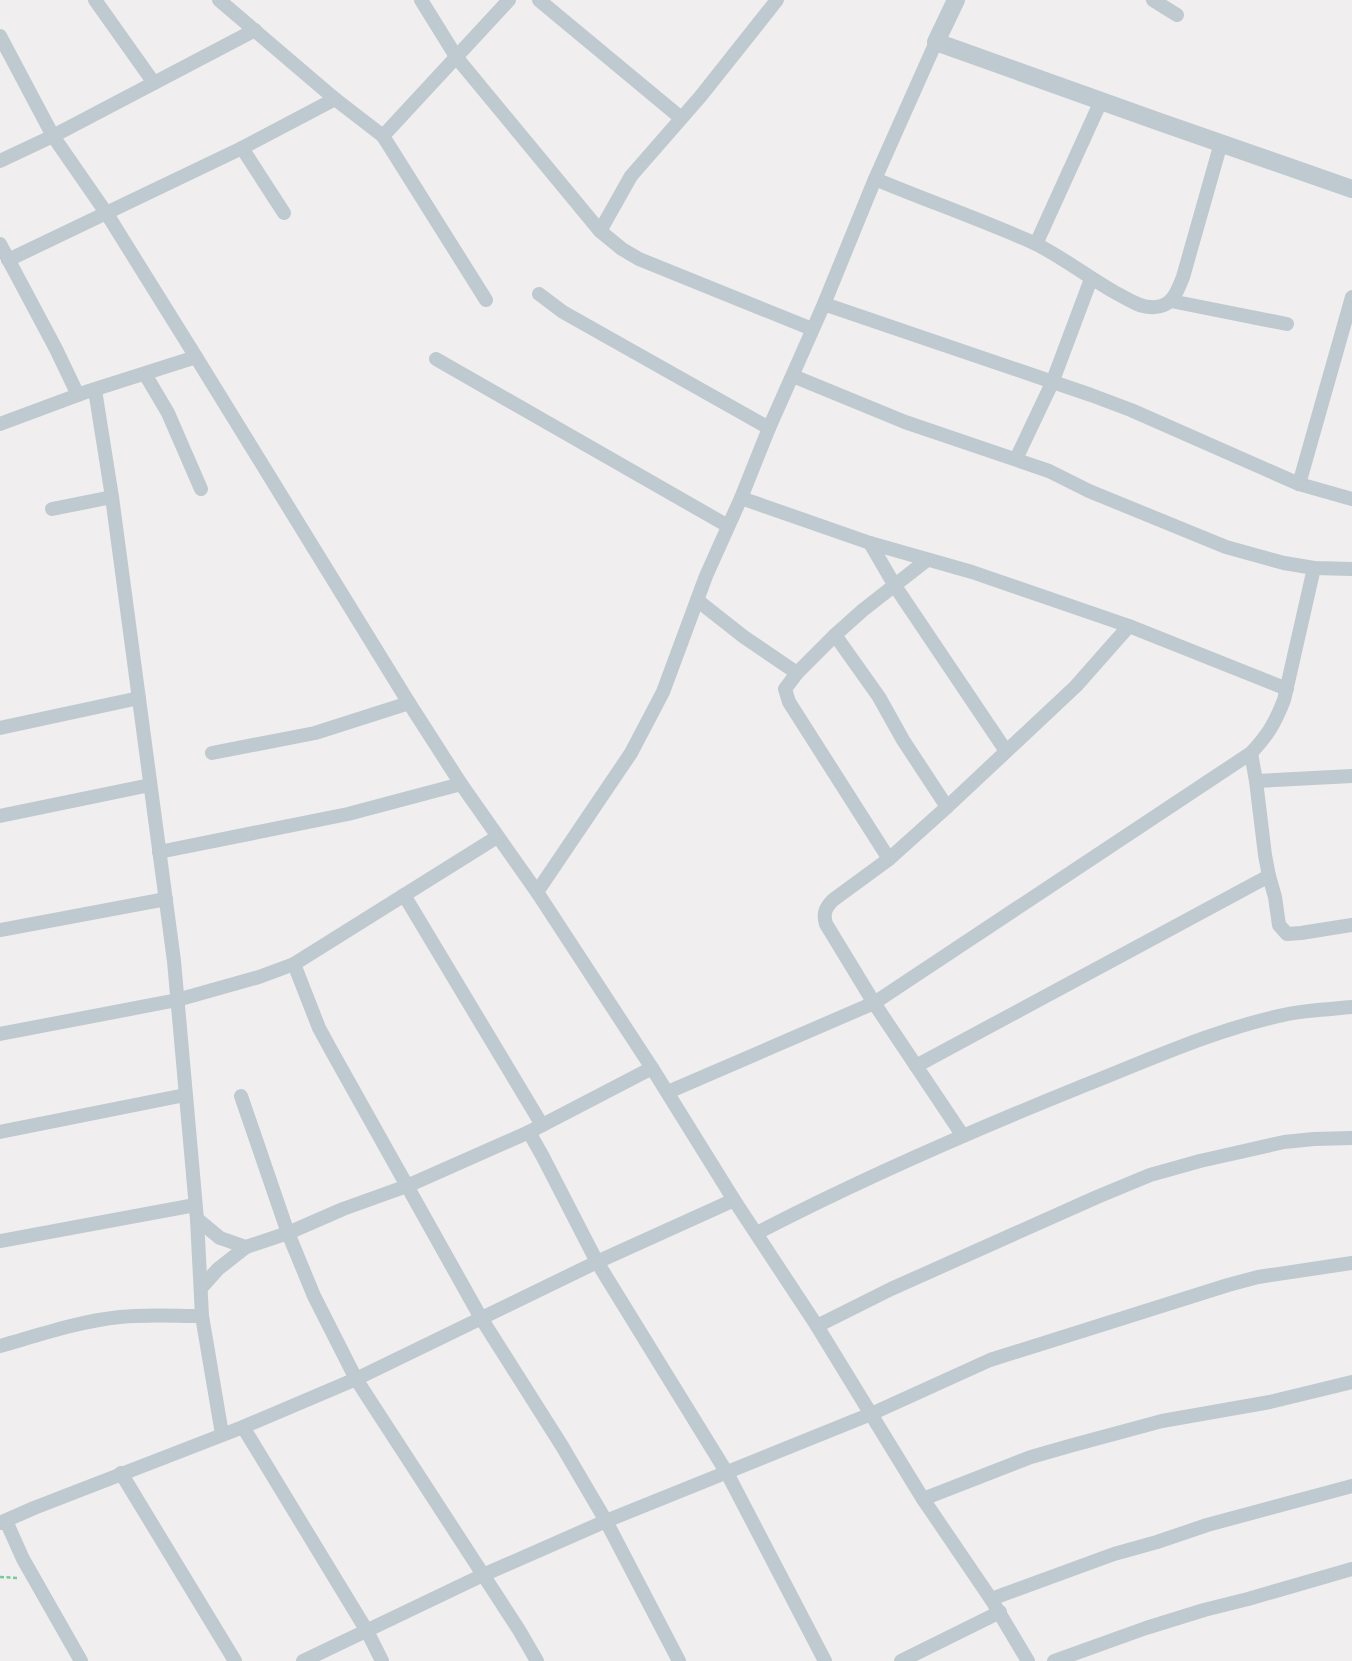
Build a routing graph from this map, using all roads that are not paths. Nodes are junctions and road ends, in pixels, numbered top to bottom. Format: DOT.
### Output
graph roads {
  1 [pos="95,0"];
  2 [pos="219,0"];
  3 [pos="420,0"];
  4 [pos="509,0"];
  5 [pos="539,0"];
  6 [pos="777,0"];
  7 [pos="956,0"];
  8 [pos="1153,0"];
  9 [pos="1177,15"];
  10 [pos="255,30"];
  11 [pos="0,36"];
  12 [pos="936,42"];
  13 [pos="457,58"];
  14 [pos="154,83"];
  15 [pos="335,99"];
  16 [pos="1101,101"];
  17 [pos="681,118"];
  18 [pos="53,136"];
  19 [pos="383,136"];
  20 [pos="1221,143"];
  21 [pos="242,148"];
  22 [pos="0,161"];
  23 [pos="875,179"];
  24 [pos="1352,189"];
  25 [pos="284,213"];
  26 [pos="106,214"];
  27 [pos="600,231"];
  28 [pos="0,244"];
  29 [pos="1036,244"];
  30 [pos="8,260"];
  31 [pos="1091,279"];
  32 [pos="539,294"];
  33 [pos="1352,297"];
  34 [pos="486,300"];
  35 [pos="1171,301"];
  36 [pos="824,304"];
  37 [pos="1286,324"];
  38 [pos="812,329"];
  39 [pos="196,356"];
  40 [pos="436,359"];
  41 [pos="145,374"];
  42 [pos="793,376"];
  43 [pos="1052,383"];
  44 [pos="95,390"];
  45 [pos="78,395"];
  46 [pos="0,424"];
  47 [pos="769,428"];
  48 [pos="1016,460"];
  49 [pos="1299,484"];
  50 [pos="201,489"];
  51 [pos="112,497"];
  52 [pos="741,498"];
  53 [pos="1352,499"];
  54 [pos="52,509"];
  55 [pos="728,526"];
  56 [pos="870,543"];
  57 [pos="927,560"];
  58 [pos="1314,568"];
  59 [pos="1352,569"];
  60 [pos="895,586"];
  61 [pos="697,600"];
  62 [pos="1130,626"];
  63 [pos="836,635"];
  64 [pos="797,673"];
  65 [pos="1287,689"];
  66 [pos="139,698"];
  67 [pos="409,703"];
  68 [pos="0,728"];
  69 [pos="1006,752"];
  70 [pos="212,753"];
  71 [pos="1251,753"];
  72 [pos="1352,776"];
  73 [pos="1256,781"];
  74 [pos="461,784"];
  75 [pos="150,785"];
  76 [pos="947,807"];
  77 [pos="0,816"];
  78 [pos="497,837"];
  79 [pos="159,852"];
  80 [pos="889,859"];
  81 [pos="1269,876"];
  82 [pos="537,892"];
  83 [pos="404,894"];
  84 [pos="166,899"];
  85 [pos="1352,925"];
  86 [pos="0,930"];
  87 [pos="294,964"];
  88 [pos="177,1000"];
  89 [pos="874,1003"];
  90 [pos="1352,1007"];
  91 [pos="0,1034"];
  92 [pos="916,1066"];
  93 [pos="652,1068"];
  94 [pos="668,1092"];
  95 [pos="185,1095"];
  96 [pos="241,1096"];
  97 [pos="542,1125"];
  98 [pos="0,1132"];
  99 [pos="529,1132"];
  100 [pos="963,1136"];
  101 [pos="1352,1138"];
  102 [pos="407,1186"];
  103 [pos="734,1200"];
  104 [pos="196,1212"];
  105 [pos="288,1233"];
  106 [pos="757,1233"];
  107 [pos="0,1241"];
  108 [pos="246,1247"];
  109 [pos="596,1262"];
  110 [pos="1352,1263"];
  111 [pos="201,1288"];
  112 [pos="202,1316"];
  113 [pos="481,1318"];
  114 [pos="816,1326"];
  115 [pos="0,1346"];
  116 [pos="356,1379"];
  117 [pos="1352,1382"];
  118 [pos="871,1414"];
  119 [pos="243,1427"];
  120 [pos="222,1434"];
  121 [pos="727,1473"];
  122 [pos="121,1474"];
  123 [pos="1352,1486"];
  124 [pos="923,1499"];
  125 [pos="3,1522"];
  126 [pos="606,1522"];
  127 [pos="1352,1569"];
  128 [pos="484,1575"];
  129 [pos="992,1600"];
  130 [pos="1000,1612"];
  131 [pos="367,1631"];
  132 [pos="81,1661"];
  133 [pos="235,1661"];
  134 [pos="303,1661"];
  135 [pos="382,1661"];
  136 [pos="537,1661"];
  137 [pos="679,1661"];
  138 [pos="825,1661"];
  139 [pos="902,1661"];
  140 [pos="1028,1661"];
  141 [pos="1054,1661"];
  1 -- 14 [label="street"];
  2 -- 10 [label="street"];
  3 -- 13 [label="street"];
  4 -- 13 [label="street"];
  5 -- 17 [label="street"];
  6 -- 17 [label="street"];
  7 -- 12 [label="street"];
  8 -- 9 [label="street"];
  10 -- 14 [label="street"];
  10 -- 15 [label="street"];
  11 -- 18 [label="street"];
  12 -- 16 [label="street"];
  12 -- 23 [label="street"];
  13 -- 19 [label="street"];
  13 -- 27 [label="street"];
  14 -- 18 [label="street"];
  15 -- 19 [label="street"];
  15 -- 21 [label="street"];
  16 -- 20 [label="street"];
  16 -- 29 [label="street"];
  17 -- 27 [label="street"];
  18 -- 22 [label="street"];
  18 -- 26 [label="street"];
  19 -- 34 [label="street"];
  20 -- 24 [label="street"];
  20 -- 35 [label="street"];
  21 -- 25 [label="street"];
  21 -- 26 [label="street"];
  23 -- 29 [label="street"];
  23 -- 36 [label="street"];
  26 -- 30 [label="street"];
  26 -- 39 [label="street"];
  27 -- 38 [label="street"];
  28 -- 30 [label="street"];
  29 -- 31 [label="street"];
  30 -- 45 [label="street"];
  31 -- 35 [label="street"];
  31 -- 43 [label="street"];
  32 -- 47 [label="street"];
  33 -- 49 [label="street"];
  35 -- 37 [label="street"];
  36 -- 38 [label="street"];
  36 -- 43 [label="street"];
  38 -- 42 [label="street"];
  39 -- 41 [label="street"];
  39 -- 67 [label="street"];
  40 -- 55 [label="street"];
  41 -- 44 [label="street"];
  41 -- 50 [label="street"];
  42 -- 47 [label="street"];
  42 -- 48 [label="street"];
  43 -- 48 [label="street"];
  43 -- 49 [label="street"];
  44 -- 45 [label="street"];
  44 -- 51 [label="street"];
  45 -- 46 [label="street"];
  47 -- 52 [label="street"];
  48 -- 58 [label="street"];
  49 -- 53 [label="street"];
  51 -- 54 [label="street"];
  51 -- 66 [label="street"];
  52 -- 55 [label="street"];
  52 -- 56 [label="street"];
  55 -- 61 [label="street"];
  56 -- 57 [label="street"];
  56 -- 60 [label="street"];
  57 -- 60 [label="street"];
  57 -- 62 [label="street"];
  58 -- 59 [label="street"];
  58 -- 65 [label="street"];
  60 -- 63 [label="street"];
  60 -- 69 [label="street"];
  61 -- 64 [label="street"];
  61 -- 82 [label="street"];
  62 -- 65 [label="street"];
  62 -- 69 [label="street"];
  63 -- 64 [label="street"];
  63 -- 76 [label="street"];
  64 -- 80 [label="street"];
  65 -- 71 [label="street"];
  66 -- 68 [label="street"];
  66 -- 75 [label="street"];
  67 -- 70 [label="street"];
  67 -- 74 [label="street"];
  69 -- 76 [label="street"];
  71 -- 73 [label="street"];
  71 -- 89 [label="street"];
  72 -- 73 [label="street"];
  73 -- 81 [label="street"];
  74 -- 78 [label="street"];
  74 -- 79 [label="street"];
  75 -- 77 [label="street"];
  75 -- 79 [label="street"];
  76 -- 80 [label="street"];
  78 -- 82 [label="street"];
  78 -- 83 [label="street"];
  79 -- 84 [label="street"];
  80 -- 89 [label="street"];
  81 -- 85 [label="street"];
  81 -- 92 [label="street"];
  82 -- 93 [label="street"];
  83 -- 87 [label="street"];
  83 -- 97 [label="street"];
  84 -- 86 [label="street"];
  84 -- 88 [label="street"];
  87 -- 88 [label="street"];
  87 -- 102 [label="street"];
  88 -- 91 [label="street"];
  88 -- 95 [label="street"];
  89 -- 92 [label="street"];
  89 -- 94 [label="street"];
  90 -- 100 [label="street"];
  92 -- 100 [label="street"];
  93 -- 94 [label="street"];
  93 -- 97 [label="street"];
  94 -- 103 [label="street"];
  95 -- 98 [label="street"];
  95 -- 104 [label="street"];
  96 -- 105 [label="street"];
  97 -- 99 [label="street"];
  99 -- 102 [label="street"];
  99 -- 109 [label="street"];
  100 -- 106 [label="street"];
  101 -- 114 [label="street"];
  102 -- 105 [label="street"];
  102 -- 113 [label="street"];
  103 -- 106 [label="street"];
  103 -- 109 [label="street"];
  104 -- 107 [label="street"];
  104 -- 108 [label="street"];
  104 -- 111 [label="street"];
  105 -- 108 [label="street"];
  105 -- 116 [label="street"];
  106 -- 114 [label="street"];
  108 -- 111 [label="street"];
  109 -- 113 [label="street"];
  109 -- 121 [label="street"];
  110 -- 118 [label="street"];
  111 -- 112 [label="street"];
  112 -- 115 [label="street"];
  112 -- 120 [label="street"];
  113 -- 116 [label="street"];
  113 -- 126 [label="street"];
  114 -- 118 [label="street"];
  116 -- 119 [label="street"];
  116 -- 128 [label="street"];
  117 -- 124 [label="street"];
  118 -- 121 [label="street"];
  118 -- 124 [label="street"];
  119 -- 120 [label="street"];
  119 -- 131 [label="street"];
  120 -- 122 [label="street"];
  121 -- 126 [label="street"];
  121 -- 138 [label="street"];
  122 -- 125 [label="street"];
  122 -- 133 [label="street"];
  123 -- 129 [label="street"];
  124 -- 129 [label="street"];
  125 -- 132 [label="street"];
  126 -- 128 [label="street"];
  126 -- 137 [label="street"];
  127 -- 141 [label="street"];
  128 -- 131 [label="street"];
  128 -- 136 [label="street"];
  129 -- 130 [label="street"];
  130 -- 139 [label="street"];
  130 -- 140 [label="street"];
  131 -- 134 [label="street"];
  131 -- 135 [label="street"];
}
